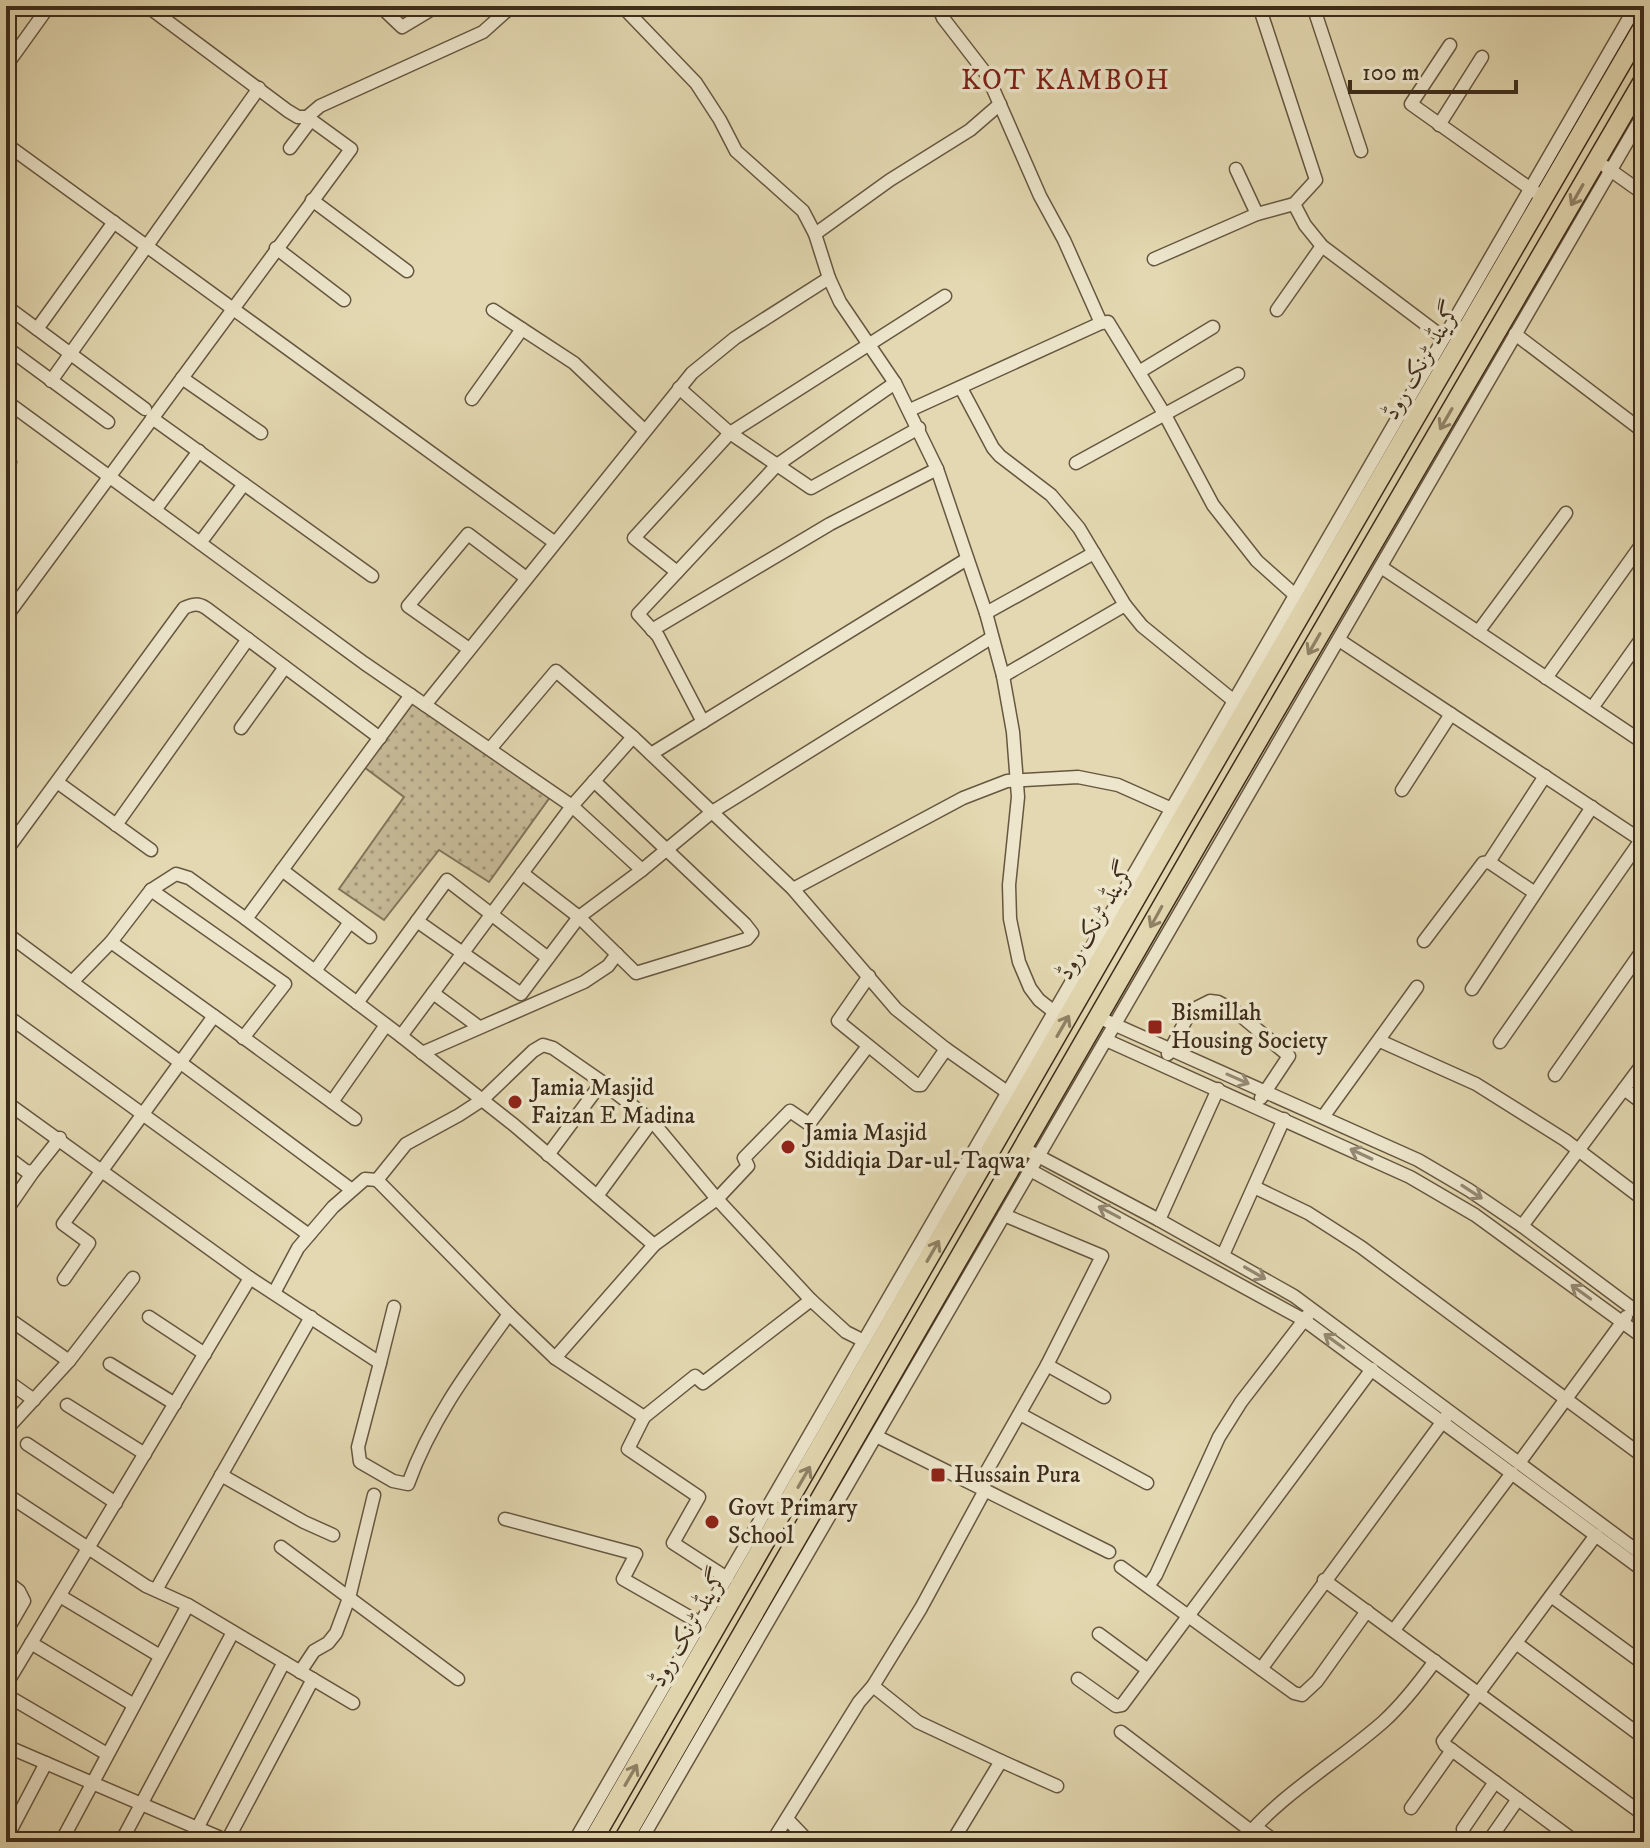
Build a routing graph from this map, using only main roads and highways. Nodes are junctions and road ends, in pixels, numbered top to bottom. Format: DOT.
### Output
graph roads {
  1 [pos="1644,25"];
  2 [pos="1644,79"];
  3 [pos="1528,228"];
  4 [pos="1550,240"];
  5 [pos="1176,816"];
  6 [pos="1203,835"];
  7 [pos="738,1570"];
  8 [pos="772,1581"];
  9 [pos="592,1842"];
  10 [pos="622,1842"];
  1 -- 3 [label="highway, گرینڈ ٹرنک روڈ"];
  2 -- 4 [label="highway, گرینڈ ٹرنک روڈ, one-way"];
  3 -- 4 [label="highway"];
  3 -- 5 [label="highway, گرینڈ ٹرنک روڈ"];
  4 -- 6 [label="highway, گرینڈ ٹرنک روڈ, one-way"];
  5 -- 6 [label="highway"];
  7 -- 5 [label="highway, گرینڈ ٹرنک روڈ, one-way"];
  6 -- 8 [label="highway, گرینڈ ٹرنک روڈ"];
  7 -- 8 [label="highway"];
  9 -- 7 [label="highway, گرینڈ ٹرنک روڈ, one-way"];
  8 -- 10 [label="highway, گرینڈ ٹرنک روڈ"];
}
